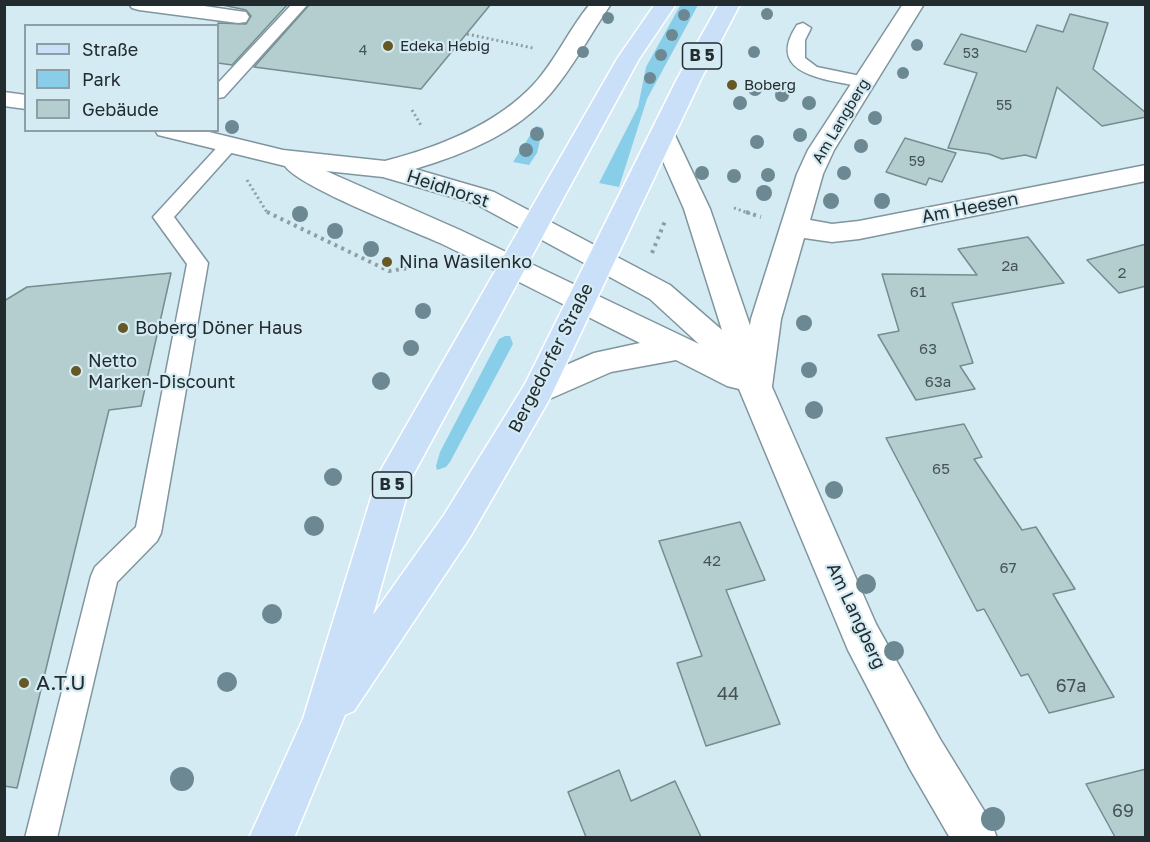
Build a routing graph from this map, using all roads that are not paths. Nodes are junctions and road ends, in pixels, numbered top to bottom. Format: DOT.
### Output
graph roads {
  1 [pos="301,4"];
  2 [pos="601,4"];
  3 [pos="666,4"];
  4 [pos="730,4"];
  5 [pos="914,4"];
  6 [pos="154,5"];
  7 [pos="238,17"];
  8 [pos="803,28"];
  9 [pos="864,82"];
  10 [pos="219,92"];
  11 [pos="4,99"];
  12 [pos="24,102"];
  13 [pos="180,132"];
  14 [pos="663,134"];
  15 [pos="229,145"];
  16 [pos="283,158"];
  17 [pos="385,169"];
  18 [pos="1146,173"];
  19 [pos="535,226"];
  20 [pos="794,228"];
  21 [pos="601,261"];
  22 [pos="512,267"];
  23 [pos="581,301"];
  24 [pos="679,348"];
  25 [pos="756,386"];
  26 [pos="538,391"];
  27 [pos="322,724"];
  28 [pos="41,837"];
  29 [pos="271,837"];
  30 [pos="975,837"];
  1 -- 10 [label="lane"];
  2 -- 17 [label="street"];
  3 -- 19 [label="main road, Bergedorfer Straße / B 5"];
  4 -- 14 [label="main road, Bergedorfer Straße / B 5"];
  5 -- 9 [label="street, Am Langberg"];
  6 -- 7 [label="street"];
  8 -- 9 [label="lane"];
  9 -- 20 [label="street, Am Langberg"];
  11 -- 12 [label="street"];
  13 -- 15 [label="street, Heidhorst"];
  14 -- 21 [label="main road, Bergedorfer Straße / B 5"];
  14 -- 25 [label="street"];
  15 -- 16 [label="street, Heidhorst"];
  15 -- 28 [label="lane"];
  16 -- 17 [label="street, Heidhorst"];
  16 -- 22 [label="street, Heidhorst"];
  17 -- 19 [label="street, Heidhorst"];
  18 -- 20 [label="street, Am Heesen"];
  19 -- 21 [label="street, Heidhorst"];
  19 -- 22 [label="main road, Bergedorfer Straße / B 5"];
  20 -- 25 [label="street, Am Langberg"];
  21 -- 23 [label="main road, Bergedorfer Straße / B 5"];
  21 -- 25 [label="street, Am Langberg"];
  22 -- 23 [label="street"];
  22 -- 27 [label="main road, Bergedorfer Straße / B 5"];
  23 -- 24 [label="street"];
  23 -- 26 [label="main road, Bergedorfer Straße / B 5"];
  24 -- 25 [label="street"];
  24 -- 26 [label="street"];
  25 -- 30 [label="street, Am Langberg"];
  26 -- 27 [label="main road, Bergedorfer Straße / B 5"];
  27 -- 29 [label="main road, Bergedorfer Straße / B 5"];
}
